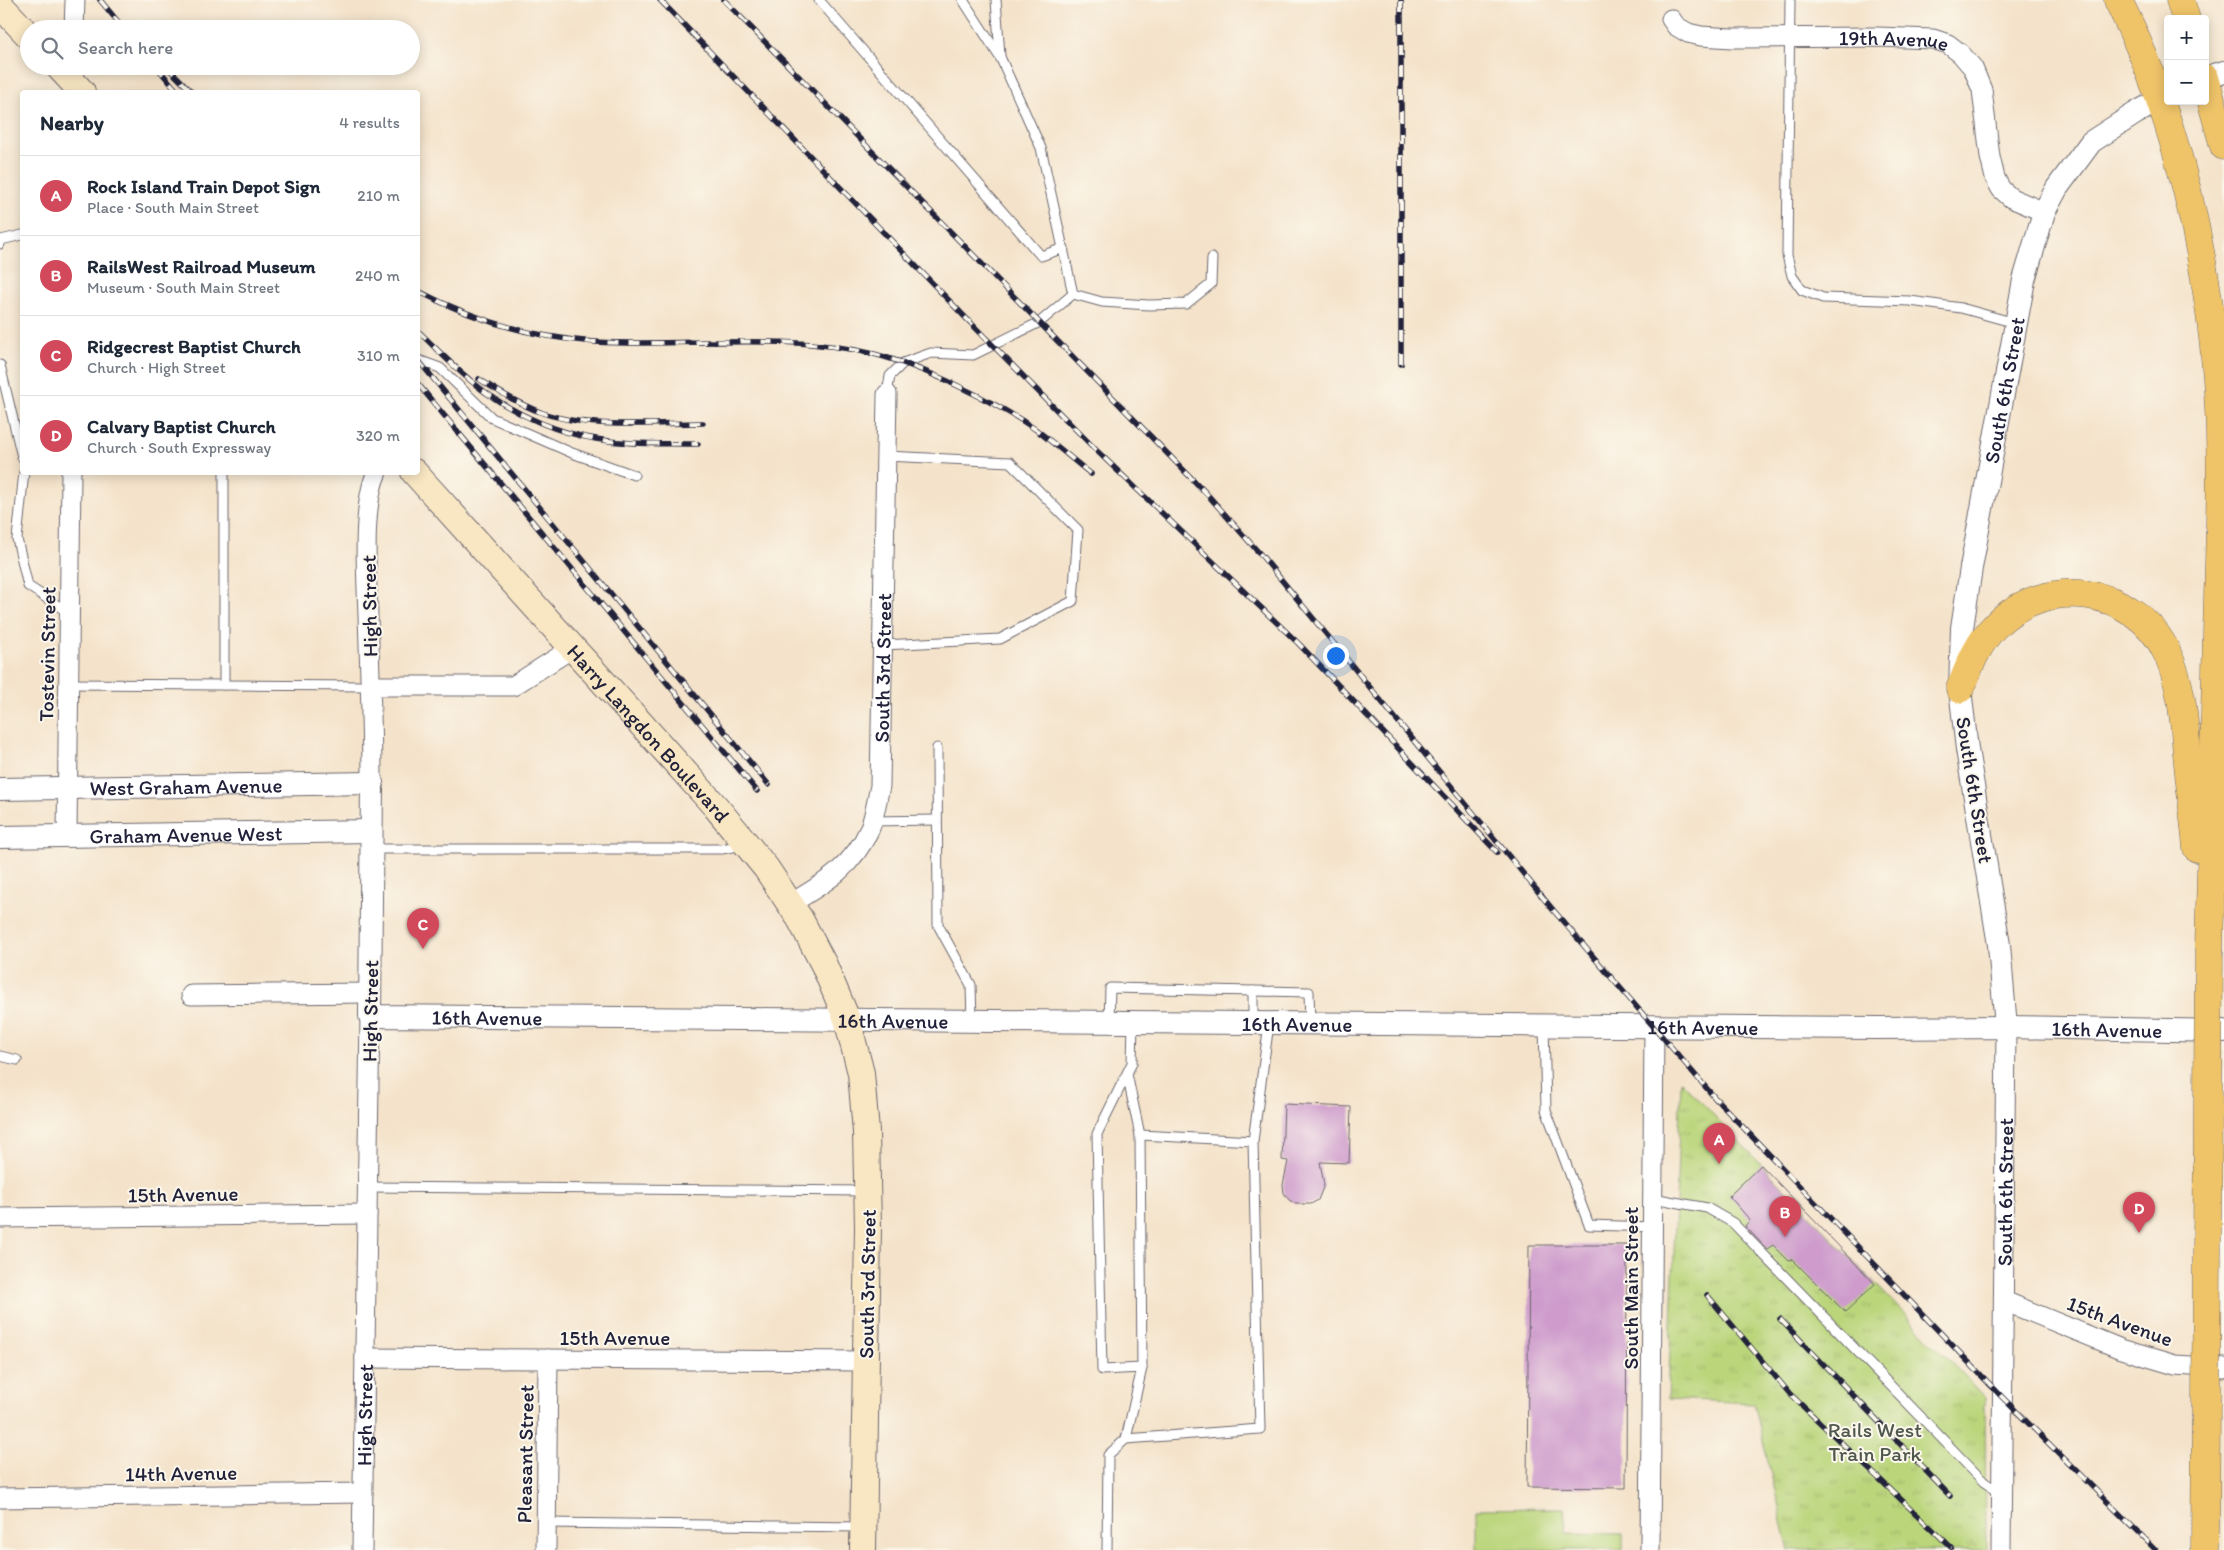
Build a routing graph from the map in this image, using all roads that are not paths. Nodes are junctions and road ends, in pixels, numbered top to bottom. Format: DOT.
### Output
graph roads {
  1 [pos="75,0"];
  2 [pos="819,0"];
  3 [pos="963,0"];
  4 [pos="996,0"];
  5 [pos="1790,0"];
  6 [pos="2118,0"];
  7 [pos="2180,0"];
  8 [pos="0,5"];
  9 [pos="2185,15"];
  10 [pos="1671,19"];
  11 [pos="74,20"];
  12 [pos="20,26"];
  13 [pos="1790,38"];
  14 [pos="1001,59"];
  15 [pos="2224,72"];
  16 [pos="2209,77"];
  17 [pos="2209,92"];
  18 [pos="2164,97"];
  19 [pos="2166,105"];
  20 [pos="2224,146"];
  21 [pos="2044,212"];
  22 [pos="20,236"];
  23 [pos="0,244"];
  24 [pos="1064,248"];
  25 [pos="1212,258"];
  26 [pos="1073,294"];
  27 [pos="2016,323"];
  28 [pos="420,361"];
  29 [pos="0,365"];
  30 [pos="887,394"];
  31 [pos="20,449"];
  32 [pos="886,456"];
  33 [pos="24,475"];
  34 [pos="71,475"];
  35 [pos="224,475"];
  36 [pos="376,475"];
  37 [pos="417,475"];
  38 [pos="634,475"];
  39 [pos="70,613"];
  40 [pos="883,646"];
  41 [pos="571,649"];
  42 [pos="69,684"];
  43 [pos="224,685"];
  44 [pos="370,686"];
  45 [pos="1960,689"];
  46 [pos="936,748"];
  47 [pos="372,783"];
  48 [pos="0,789"];
  49 [pos="68,789"];
  50 [pos="937,820"];
  51 [pos="872,821"];
  52 [pos="67,836"];
  53 [pos="0,837"];
  54 [pos="371,840"];
  55 [pos="747,845"];
  56 [pos="790,904"];
  57 [pos="2209,949"];
  58 [pos="1253,991"];
  59 [pos="370,993"];
  60 [pos="191,995"];
  61 [pos="370,1016"];
  62 [pos="847,1019"];
  63 [pos="972,1021"];
  64 [pos="1109,1022"];
  65 [pos="1133,1023"];
  66 [pos="1261,1024"];
  67 [pos="1310,1024"];
  68 [pos="1544,1025"];
  69 [pos="1654,1026"];
  70 [pos="2006,1027"];
  71 [pos="2224,1031"];
  72 [pos="0,1056"];
  73 [pos="17,1060"];
  74 [pos="1127,1074"];
  75 [pos="1140,1134"];
  76 [pos="1253,1141"];
  77 [pos="368,1187"];
  78 [pos="868,1192"];
  79 [pos="1653,1198"];
  80 [pos="367,1214"];
  81 [pos="0,1218"];
  82 [pos="1653,1227"];
  83 [pos="2004,1301"];
  84 [pos="365,1358"];
  85 [pos="548,1359"];
  86 [pos="866,1361"];
  87 [pos="1142,1368"];
  88 [pos="2224,1368"];
  89 [pos="1126,1439"];
  90 [pos="362,1493"];
  91 [pos="2002,1494"];
  92 [pos="0,1498"];
  93 [pos="546,1523"];
  94 [pos="864,1539"];
  95 [pos="362,1550"];
  96 [pos="546,1550"];
  97 [pos="1107,1550"];
  98 [pos="1650,1550"];
  99 [pos="2002,1550"];
  100 [pos="2206,1550"];
  1 -- 11 [label="street"];
  2 -- 24 [label="lane"];
  3 -- 14 [label="lane"];
  4 -- 14 [label="lane"];
  5 -- 13 [label="lane"];
  6 -- 18 [label="main road"];
  7 -- 9 [label="main road"];
  8 -- 12 [label="main road"];
  10 -- 13 [label="street, 19th Avenue"];
  13 -- 21 [label="street, 19th Avenue"];
  13 -- 27 [label="lane"];
  14 -- 24 [label="lane"];
  15 -- 16 [label="street"];
  17 -- 20 [label="main road"];
  18 -- 21 [label="street, South 6th Street"];
  19 -- 57 [label="main road"];
  21 -- 27 [label="street, South 6th Street"];
  22 -- 23 [label="lane"];
  24 -- 26 [label="lane"];
  25 -- 26 [label="lane"];
  26 -- 30 [label="lane"];
  27 -- 45 [label="street, South 6th Street"];
  28 -- 38 [label="lane"];
  29 -- 31 [label="lane"];
  30 -- 32 [label="street, South 3rd Street"];
  32 -- 40 [label="street, South 3rd Street"];
  32 -- 40 [label="lane"];
  33 -- 39 [label="lane"];
  34 -- 39 [label="street, Tostevin Street"];
  35 -- 43 [label="lane"];
  36 -- 44 [label="street, High Street"];
  37 -- 41 [label="main road, Harry Langdon Boulevard"];
  39 -- 42 [label="street, Tostevin Street"];
  40 -- 51 [label="street, South 3rd Street"];
  41 -- 44 [label="street"];
  41 -- 55 [label="main road, Harry Langdon Boulevard"];
  42 -- 43 [label="lane"];
  42 -- 49 [label="street, Tostevin Street"];
  43 -- 44 [label="lane"];
  44 -- 47 [label="street, High Street"];
  45 -- 57 [label="main road"];
  45 -- 70 [label="street, South 6th Street"];
  46 -- 50 [label="lane"];
  47 -- 49 [label="street, West Graham Avenue"];
  47 -- 54 [label="street, High Street"];
  48 -- 49 [label="street, West Graham Avenue"];
  49 -- 52 [label="street, Tostevin Street"];
  50 -- 51 [label="lane"];
  50 -- 63 [label="lane"];
  51 -- 56 [label="street, South 3rd Street"];
  52 -- 53 [label="street, Graham Avenue West"];
  52 -- 54 [label="street, Graham Avenue West"];
  54 -- 55 [label="lane"];
  54 -- 59 [label="street, High Street"];
  55 -- 56 [label="main road, Harry Langdon Boulevard"];
  56 -- 62 [label="main road, Harry Langdon Boulevard"];
  57 -- 100 [label="main road, bridge"];
  58 -- 64 [label="lane"];
  58 -- 66 [label="lane"];
  58 -- 67 [label="lane"];
  59 -- 60 [label="street"];
  59 -- 61 [label="street, High Street"];
  61 -- 62 [label="street, 16th Avenue"];
  61 -- 77 [label="street, High Street"];
  62 -- 63 [label="street, 16th Avenue"];
  62 -- 78 [label="main road, South 3rd Street"];
  63 -- 64 [label="street, 16th Avenue"];
  64 -- 65 [label="street, 16th Avenue"];
  65 -- 66 [label="street, 16th Avenue"];
  65 -- 74 [label="lane"];
  66 -- 67 [label="street, 16th Avenue"];
  66 -- 76 [label="lane"];
  67 -- 68 [label="street, 16th Avenue"];
  68 -- 69 [label="street, 16th Avenue"];
  68 -- 82 [label="lane"];
  69 -- 70 [label="street, 16th Avenue"];
  69 -- 79 [label="street, South Main Street"];
  70 -- 71 [label="street, 16th Avenue"];
  70 -- 83 [label="street, South 6th Street"];
  72 -- 73 [label="lane"];
  74 -- 75 [label="lane"];
  74 -- 87 [label="lane"];
  75 -- 76 [label="lane"];
  75 -- 87 [label="lane"];
  76 -- 89 [label="lane"];
  77 -- 78 [label="lane"];
  77 -- 80 [label="street, High Street"];
  78 -- 86 [label="main road, South 3rd Street"];
  79 -- 82 [label="street, South Main Street"];
  79 -- 91 [label="lane"];
  80 -- 81 [label="street, 15th Avenue"];
  80 -- 84 [label="street, High Street"];
  82 -- 98 [label="street, South Main Street"];
  83 -- 88 [label="street, 15th Avenue"];
  83 -- 91 [label="street, South 6th Street"];
  84 -- 85 [label="street, 15th Avenue"];
  84 -- 90 [label="street, High Street"];
  85 -- 86 [label="street, 15th Avenue"];
  85 -- 93 [label="street, Pleasant Street"];
  86 -- 94 [label="main road, South 3rd Street"];
  87 -- 89 [label="lane"];
  89 -- 97 [label="lane"];
  90 -- 92 [label="street, 14th Avenue"];
  90 -- 95 [label="street, High Street"];
  91 -- 99 [label="street, South 6th Street"];
  93 -- 94 [label="lane"];
  93 -- 96 [label="street, Pleasant Street"];
}
